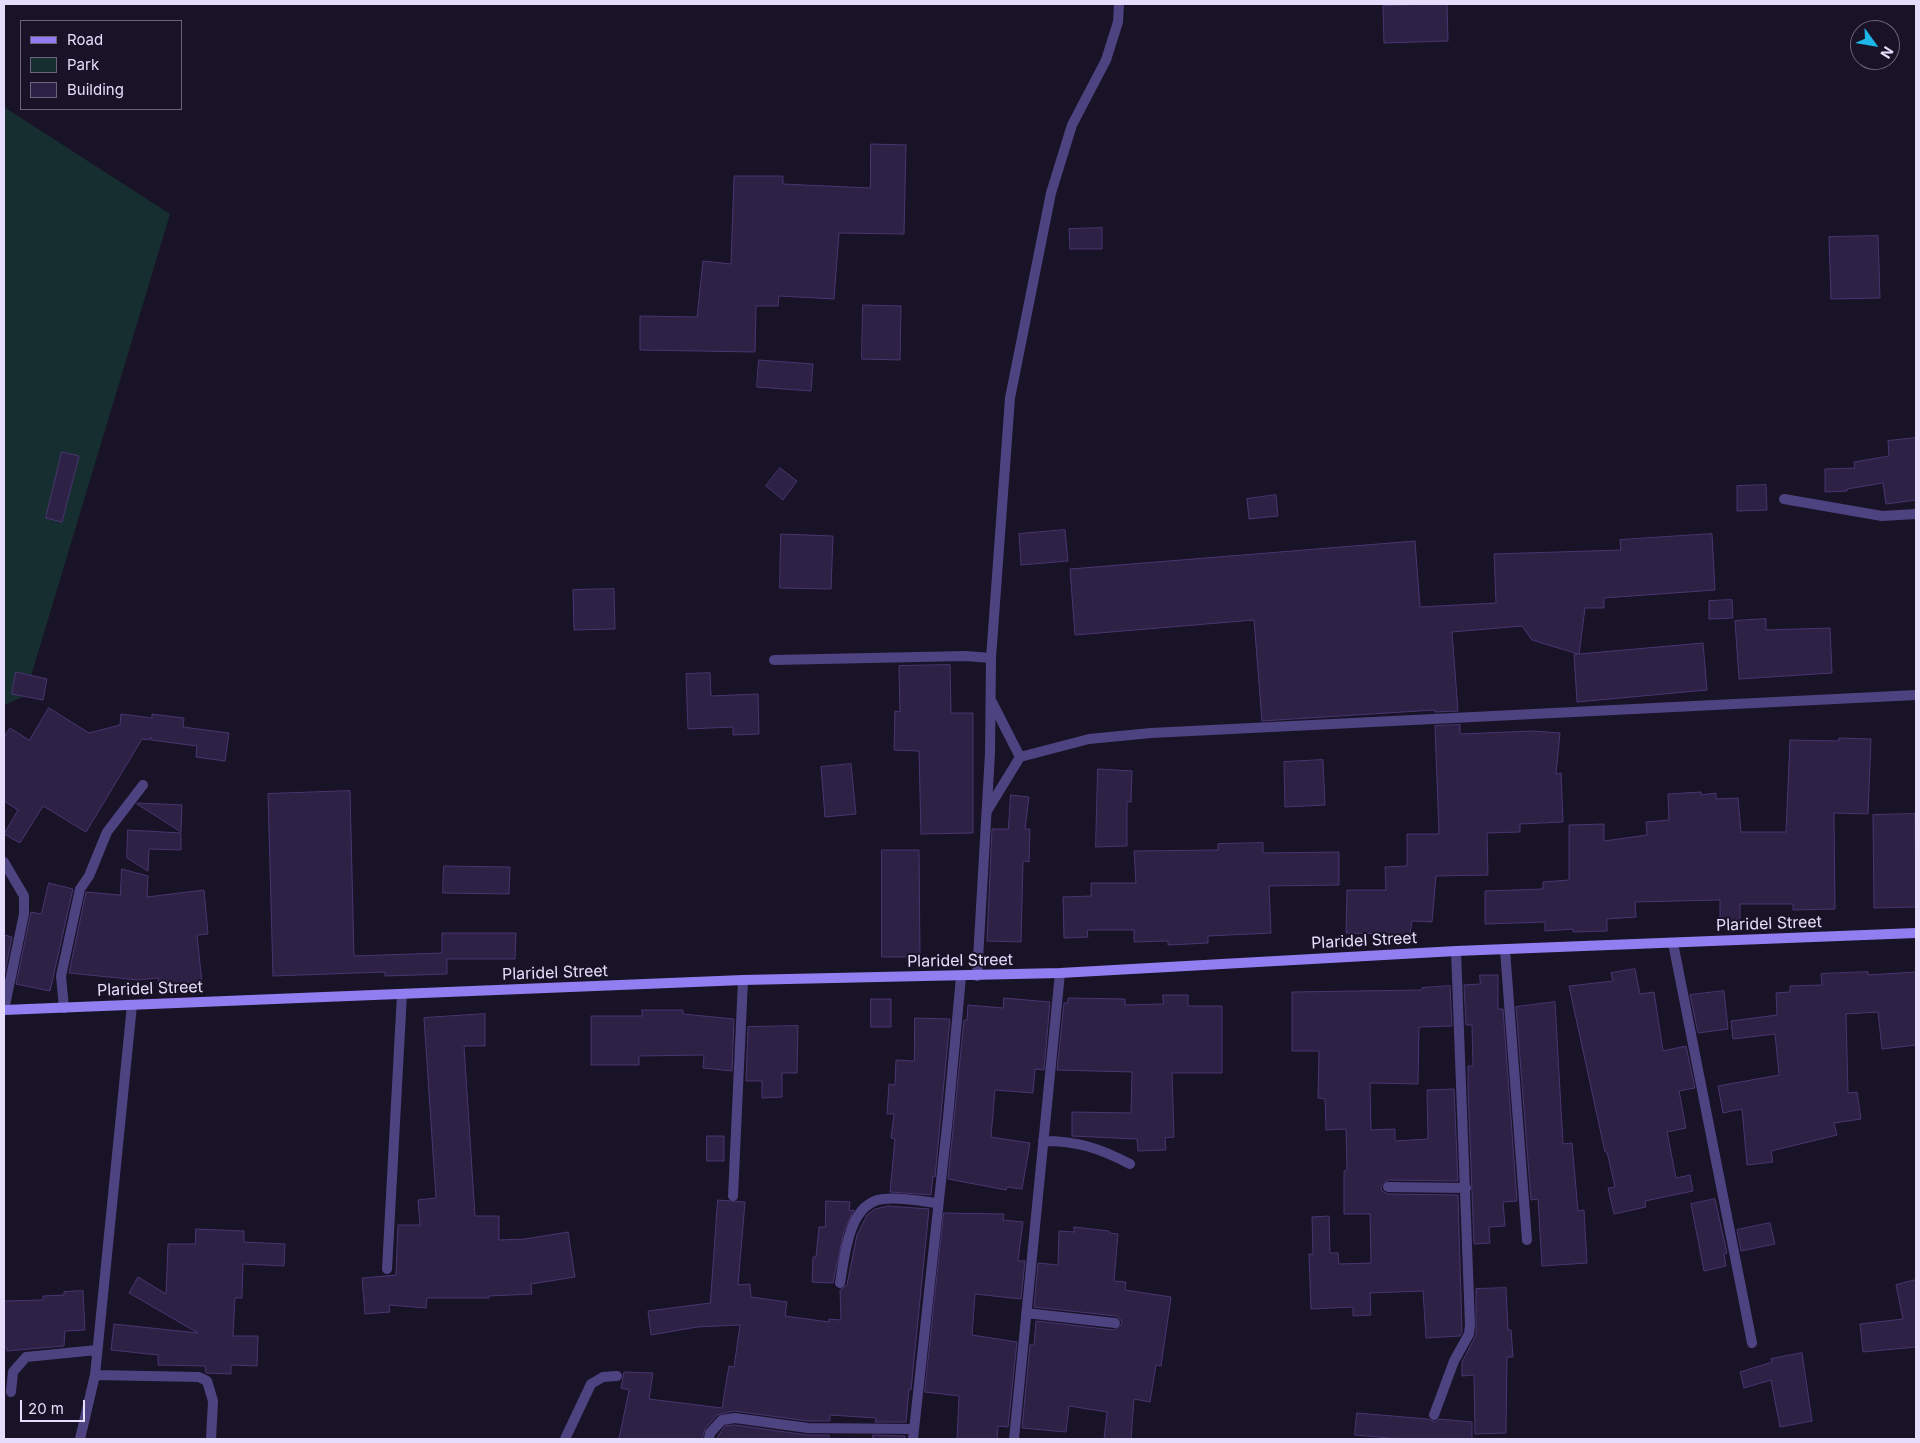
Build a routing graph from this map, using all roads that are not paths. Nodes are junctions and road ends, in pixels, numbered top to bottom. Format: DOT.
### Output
graph roads {
  1 [pos="1119,4"];
  2 [pos="1784,499"];
  3 [pos="1916,514"];
  4 [pos="991,658"];
  5 [pos="774,660"];
  6 [pos="1916,695"];
  7 [pos="991,699"];
  8 [pos="1020,757"];
  9 [pos="143,785"];
  10 [pos="986,814"];
  11 [pos="4,862"];
  12 [pos="1916,933"];
  13 [pos="1673,943"];
  14 [pos="1504,950"];
  15 [pos="1456,951"];
  16 [pos="1060,973"];
  17 [pos="978,976"];
  18 [pos="961,977"];
  19 [pos="743,980"];
  20 [pos="402,994"];
  21 [pos="132,1005"];
  22 [pos="64,1008"];
  23 [pos="4,1010"];
  24 [pos="1043,1141"];
  25 [pos="1130,1164"];
  26 [pos="1388,1187"];
  27 [pos="1466,1188"];
  28 [pos="733,1196"];
  29 [pos="937,1203"];
  30 [pos="1527,1240"];
  31 [pos="387,1269"];
  32 [pos="840,1283"];
  33 [pos="1026,1313"];
  34 [pos="1115,1323"];
  35 [pos="1752,1343"];
  36 [pos="98,1350"];
  37 [pos="95,1375"];
  38 [pos="617,1376"];
  39 [pos="11,1392"];
  40 [pos="1434,1414"];
  41 [pos="914,1434"];
  42 [pos="80,1439"];
  43 [pos="211,1439"];
  44 [pos="565,1439"];
  45 [pos="709,1439"];
  46 [pos="1014,1439"];
  1 -- 4 [label="street"];
  2 -- 3 [label="street"];
  4 -- 5 [label="street"];
  4 -- 7 [label="street"];
  6 -- 8 [label="street"];
  7 -- 8 [label="street"];
  7 -- 10 [label="street"];
  8 -- 10 [label="street"];
  9 -- 22 [label="street"];
  10 -- 17 [label="street"];
  11 -- 23 [label="street"];
  12 -- 13 [label="street, Plaridel Street"];
  13 -- 14 [label="street, Plaridel Street"];
  13 -- 35 [label="street"];
  14 -- 15 [label="street, Plaridel Street"];
  14 -- 30 [label="street"];
  15 -- 16 [label="street, Plaridel Street"];
  15 -- 27 [label="street"];
  16 -- 17 [label="street, Plaridel Street"];
  16 -- 24 [label="street"];
  17 -- 18 [label="street, Plaridel Street"];
  18 -- 19 [label="street, Plaridel Street"];
  18 -- 29 [label="street"];
  19 -- 20 [label="street, Plaridel Street"];
  19 -- 28 [label="street"];
  20 -- 21 [label="street, Plaridel Street"];
  20 -- 31 [label="street"];
  21 -- 22 [label="street, Plaridel Street"];
  21 -- 36 [label="street"];
  22 -- 23 [label="street, Plaridel Street"];
  24 -- 25 [label="street"];
  24 -- 33 [label="street"];
  26 -- 27 [label="street"];
  27 -- 40 [label="street"];
  29 -- 32 [label="street"];
  29 -- 41 [label="street"];
  33 -- 34 [label="street"];
  33 -- 46 [label="street"];
  36 -- 37 [label="street"];
  36 -- 39 [label="street"];
  37 -- 42 [label="street"];
  37 -- 43 [label="street"];
  38 -- 44 [label="street"];
  41 -- 45 [label="street"];
}
